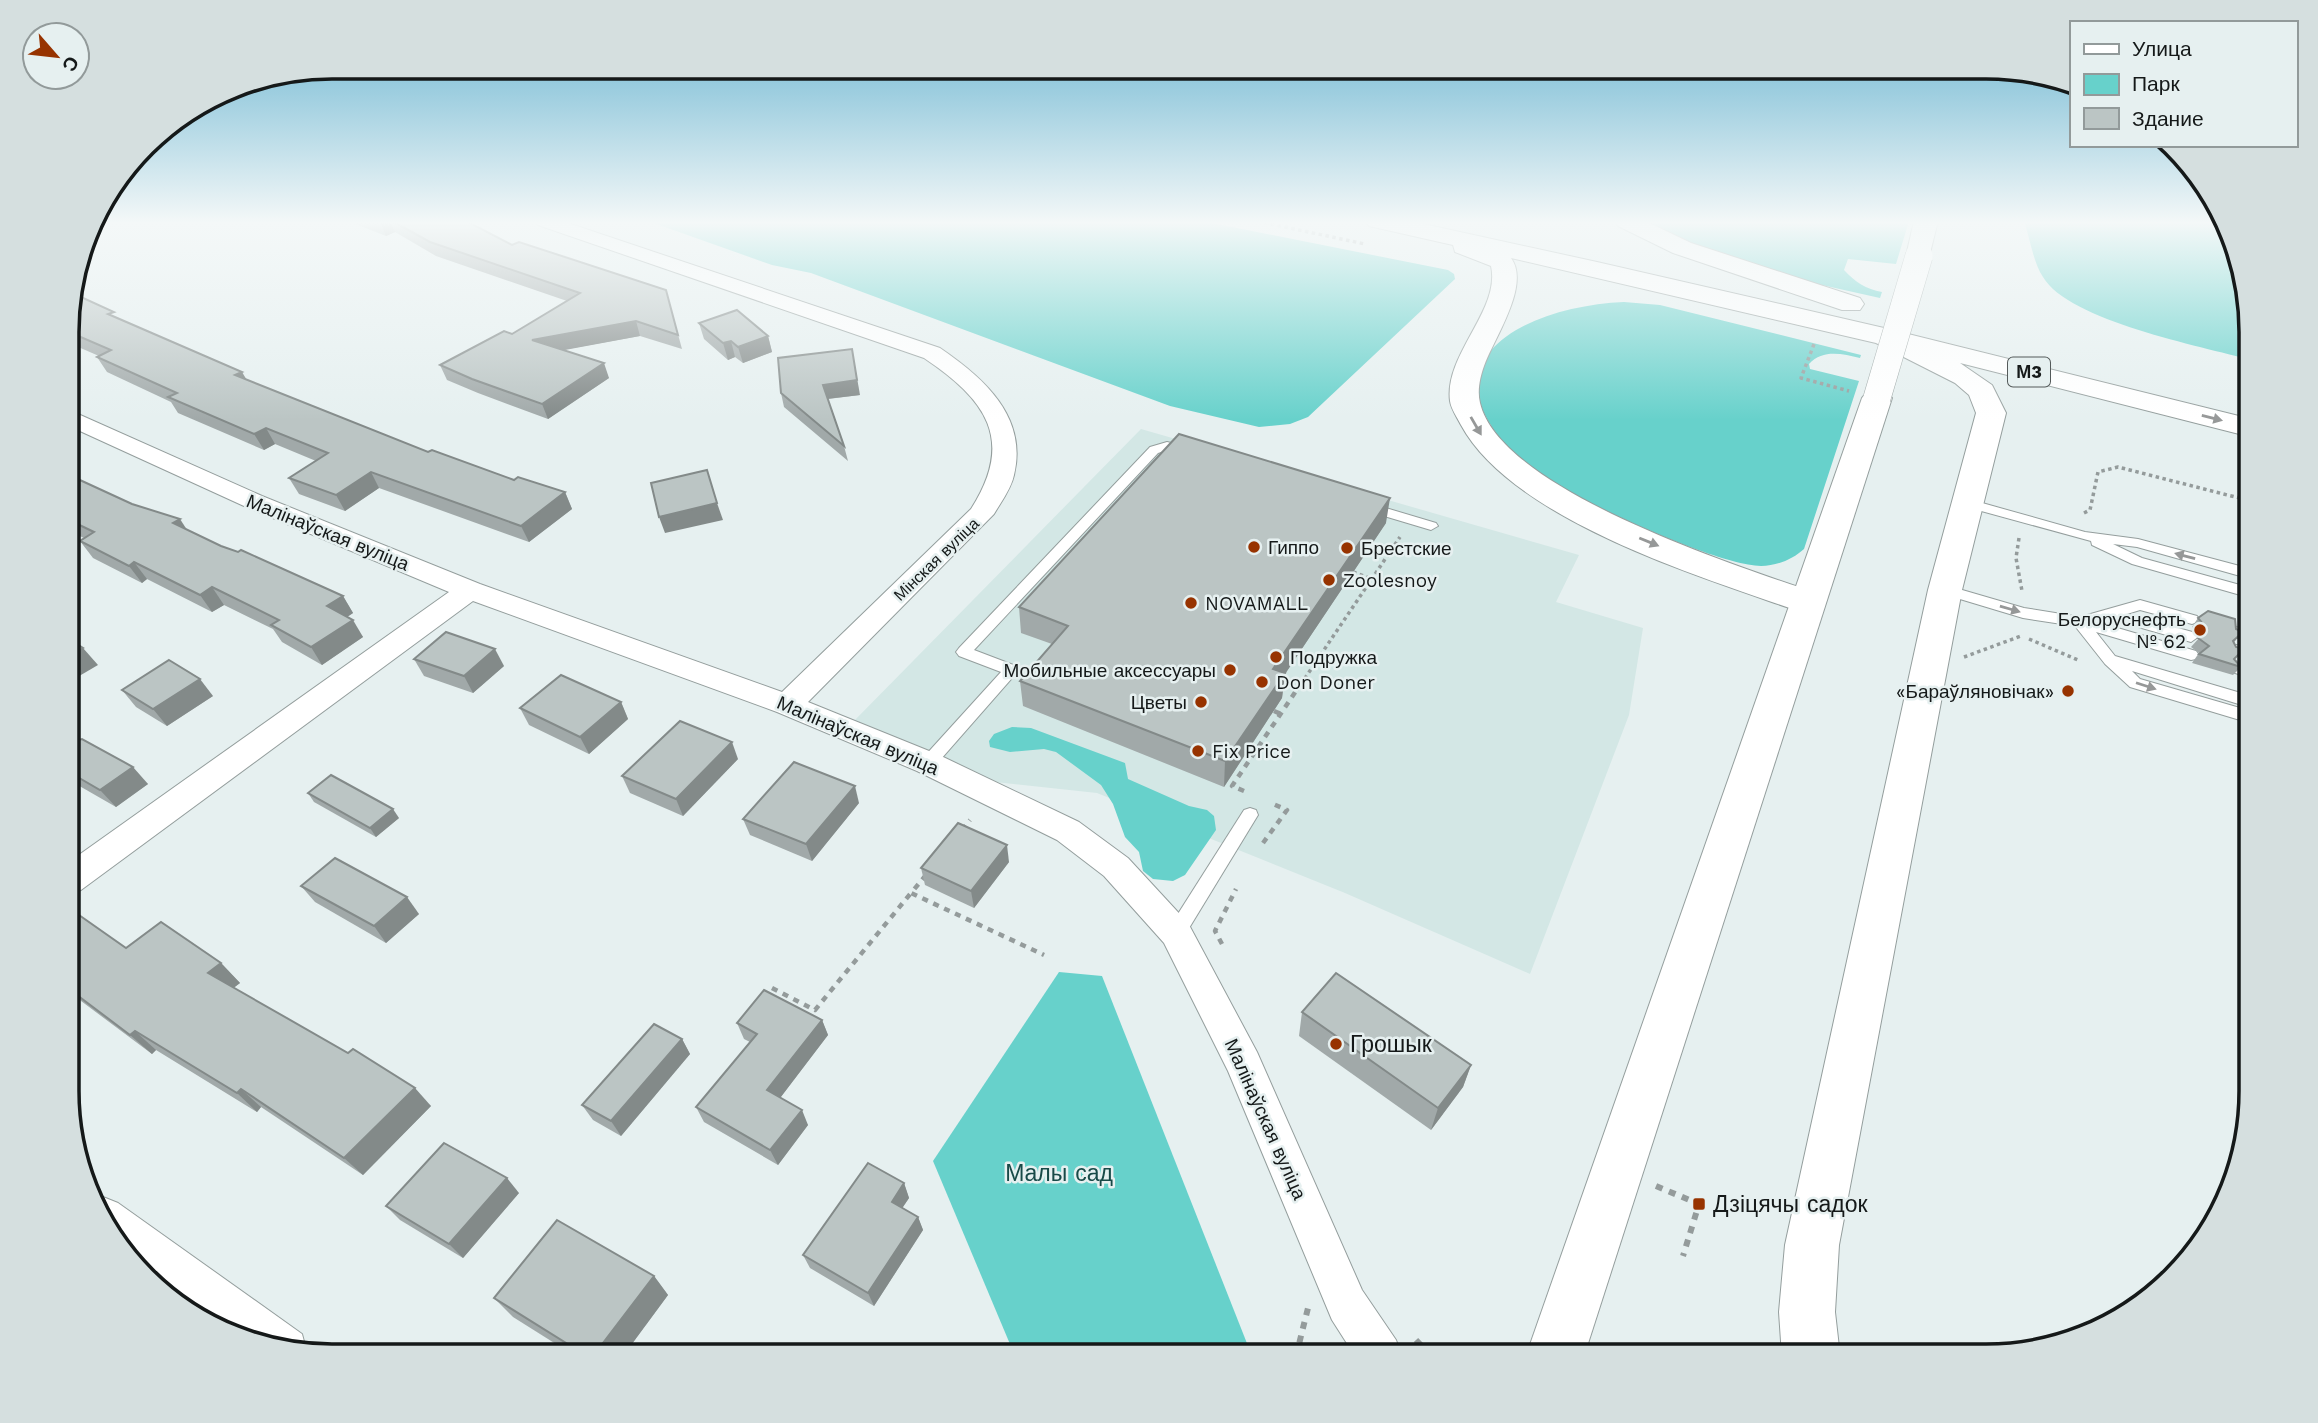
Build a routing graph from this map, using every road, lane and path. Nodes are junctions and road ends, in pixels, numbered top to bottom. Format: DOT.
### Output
graph roads {
  1 [pos="741,287"];
  2 [pos="1504,287"];
  3 [pos="1678,287"];
  4 [pos="1776,287"];
  5 [pos="1801,287"];
  6 [pos="1910,287"];
  7 [pos="1851,304"];
  8 [pos="1884,336"];
  9 [pos="1815,340"];
  10 [pos="1877,398"];
  11 [pos="2239,400"];
  12 [pos="2008,403"];
  13 [pos="2174,408"];
  14 [pos="79,422"];
  15 [pos="2239,425"];
  16 [pos="1207,456"];
  17 [pos="2239,498"];
  18 [pos="1352,501"];
  19 [pos="1968,503"];
  20 [pos="2082,514"];
  21 [pos="1431,526"];
  22 [pos="2021,529"];
  23 [pos="1404,531"];
  24 [pos="2084,536"];
  25 [pos="2239,571"];
  26 [pos="1353,572"];
  27 [pos="1372,579"];
  28 [pos="470,590"];
  29 [pos="1945,590"];
  30 [pos="2239,590"];
  31 [pos="2023,596"];
  32 [pos="1807,602"];
  33 [pos="2109,613"];
  34 [pos="2192,620"];
  35 [pos="2080,622"];
  36 [pos="2192,637"];
  37 [pos="2191,655"];
  38 [pos="2110,660"];
  39 [pos="2239,698"];
  40 [pos="787,705"];
  41 [pos="1274,711"];
  42 [pos="1281,714"];
  43 [pos="2239,714"];
  44 [pos="928,764"];
  45 [pos="1250,794"];
  46 [pos="1260,798"];
  47 [pos="1250,815"];
  48 [pos="970,820"];
  49 [pos="954,839"];
  50 [pos="1256,852"];
  51 [pos="929,872"];
  52 [pos="79,873"];
  53 [pos="1238,885"];
  54 [pos="911,893"];
  55 [pos="1176,933"];
  56 [pos="1226,952"];
  57 [pos="1044,955"];
  58 [pos="772,988"];
  59 [pos="1617,1168"];
  60 [pos="119,1229"];
  61 [pos="1683,1256"];
  62 [pos="1310,1300"];
  63 [pos="267,1336"];
  64 [pos="1299,1344"];
  65 [pos="1372,1344"];
  66 [pos="1559,1344"];
  67 [pos="1810,1344"];
  1 -- 40 [label="street, Мінская вуліца"];
  2 -- 32 [label="main road, one-way"];
  3 -- 8 [label="main road, М3"];
  4 -- 7 [label="main road, М3"];
  5 -- 7 [label="main road"];
  6 -- 10 [label="main road, bridge"];
  7 -- 11 [label="main road, М3"];
  8 -- 12 [label="main road"];
  8 -- 13 [label="main road, М3"];
  9 -- 10 [label="path"];
  10 -- 32 [label="main road"];
  12 -- 13 [label="main road"];
  12 -- 19 [label="main road"];
  13 -- 15 [label="main road, М3, one-way"];
  14 -- 28 [label="street, Малінаўская вуліца"];
  16 -- 44 [label="lane"];
  17 -- 20 [label="path"];
  18 -- 21 [label="lane"];
  19 -- 24 [label="lane"];
  19 -- 29 [label="main road"];
  22 -- 31 [label="path"];
  23 -- 27 [label="path"];
  25 -- 24 [label="lane, one-way"];
  24 -- 30 [label="lane"];
  26 -- 27 [label="path"];
  27 -- 42 [label="path"];
  28 -- 40 [label="street, Малінаўская вуліца"];
  28 -- 52 [label="street"];
  29 -- 35 [label="lane, one-way"];
  29 -- 67 [label="main road"];
  32 -- 59 [label="main road"];
  33 -- 34 [label="lane"];
  33 -- 35 [label="lane"];
  33 -- 36 [label="lane"];
  35 -- 37 [label="lane"];
  35 -- 38 [label="lane"];
  38 -- 39 [label="lane"];
  38 -- 43 [label="lane, one-way"];
  40 -- 44 [label="street, Малінаўская вуліца"];
  41 -- 42 [label="path"];
  42 -- 45 [label="path"];
  44 -- 55 [label="street, Малінаўская вуліца"];
  46 -- 50 [label="path"];
  47 -- 55 [label="lane"];
  48 -- 49 [label="path"];
  51 -- 54 [label="path"];
  53 -- 56 [label="path"];
  54 -- 57 [label="path"];
  54 -- 58 [label="path"];
  55 -- 65 [label="street, Малінаўская вуліца"];
  59 -- 61 [label="path"];
  59 -- 66 [label="main road"];
  60 -- 63 [label="street"];
  62 -- 64 [label="path"];
}
